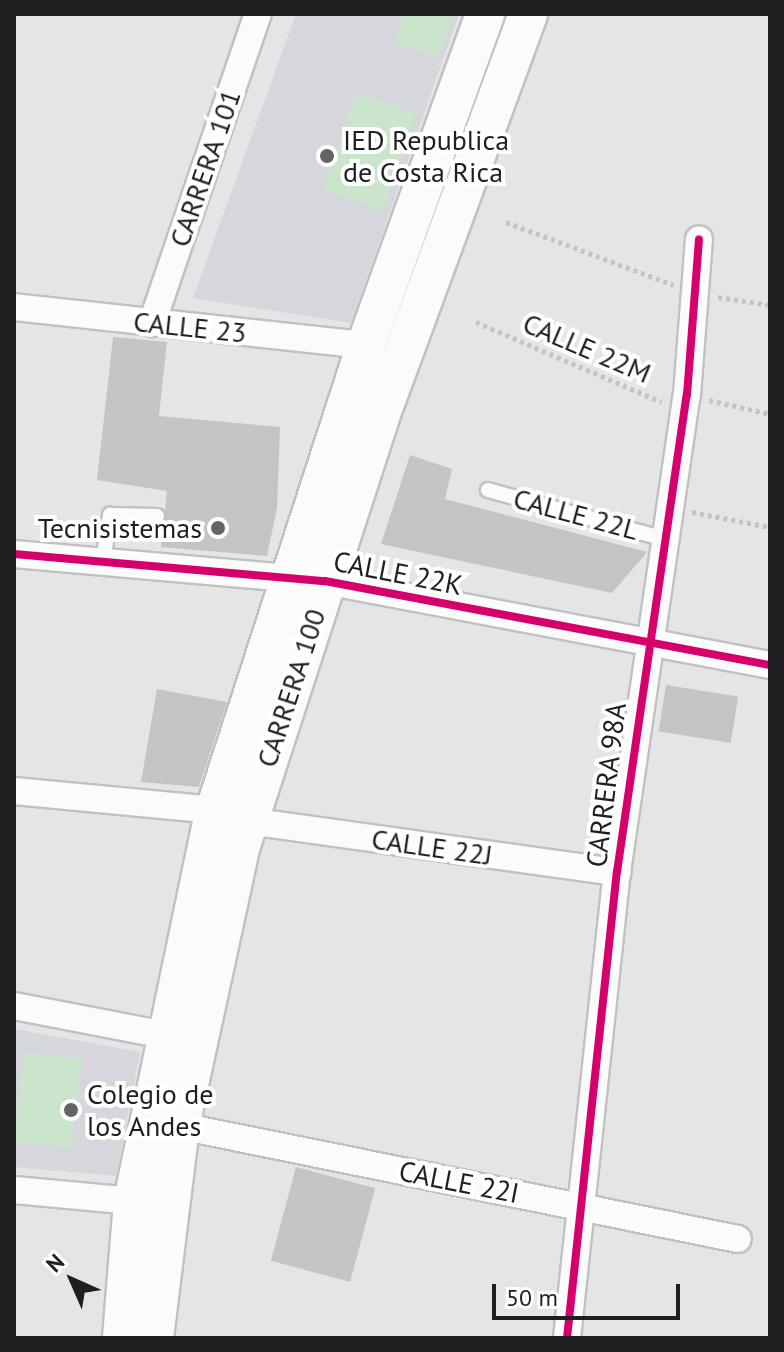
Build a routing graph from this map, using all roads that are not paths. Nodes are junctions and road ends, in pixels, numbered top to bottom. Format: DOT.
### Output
graph roads {
  1 [pos="258,14"];
  2 [pos="485,14"];
  3 [pos="528,14"];
  4 [pos="699,239"];
  5 [pos="14,307"];
  6 [pos="152,323"];
  7 [pos="366,345"];
  8 [pos="488,490"];
  9 [pos="157,516"];
  10 [pos="665,539"];
  11 [pos="14,554"];
  12 [pos="103,561"];
  13 [pos="307,579"];
  14 [pos="646,645"];
  15 [pos="770,665"];
  16 [pos="14,791"];
  17 [pos="232,816"];
  18 [pos="617,872"];
  19 [pos="14,1006"];
  20 [pos="164,1035"];
  21 [pos="180,1126"];
  22 [pos="14,1190"];
  23 [pos="133,1201"];
  24 [pos="584,1207"];
  25 [pos="738,1239"];
  26 [pos="122,1338"];
  27 [pos="154,1338"];
  28 [pos="567,1338"];
  1 -- 6 [label="street, CARRERA 101"];
  2 -- 7 [label="main road, CARRERA 100"];
  3 -- 13 [label="main road, CARRERA 100"];
  4 -- 10 [label="street, CARRERA 98A"];
  5 -- 6 [label="street, CALLE 23"];
  6 -- 7 [label="street, CALLE 23"];
  7 -- 13 [label="main road, CARRERA 100"];
  8 -- 10 [label="lane, CALLE 22L"];
  9 -- 12 [label="lane"];
  10 -- 14 [label="street, CARRERA 98A"];
  11 -- 12 [label="street, CALLE 22K"];
  12 -- 13 [label="street, CALLE 22K"];
  13 -- 14 [label="street, CALLE 22K"];
  13 -- 17 [label="main road, CARRERA 100"];
  14 -- 15 [label="street, CALLE 22K"];
  14 -- 18 [label="street, CARRERA 98A"];
  16 -- 17 [label="street, CALLE 22J"];
  17 -- 18 [label="street, CALLE 22J"];
  17 -- 20 [label="main road, CARRERA 100"];
  17 -- 21 [label="main road, CARRERA 100"];
  18 -- 24 [label="street, CARRERA 98A"];
  19 -- 20 [label="street"];
  20 -- 23 [label="main road, CARRERA 100"];
  21 -- 24 [label="street, CALLE 22I"];
  21 -- 27 [label="main road, CARRERA 100"];
  22 -- 23 [label="street"];
  23 -- 26 [label="main road, CARRERA 100"];
  24 -- 25 [label="street, CALLE 22I"];
  24 -- 28 [label="street, CARRERA 98A"];
}
